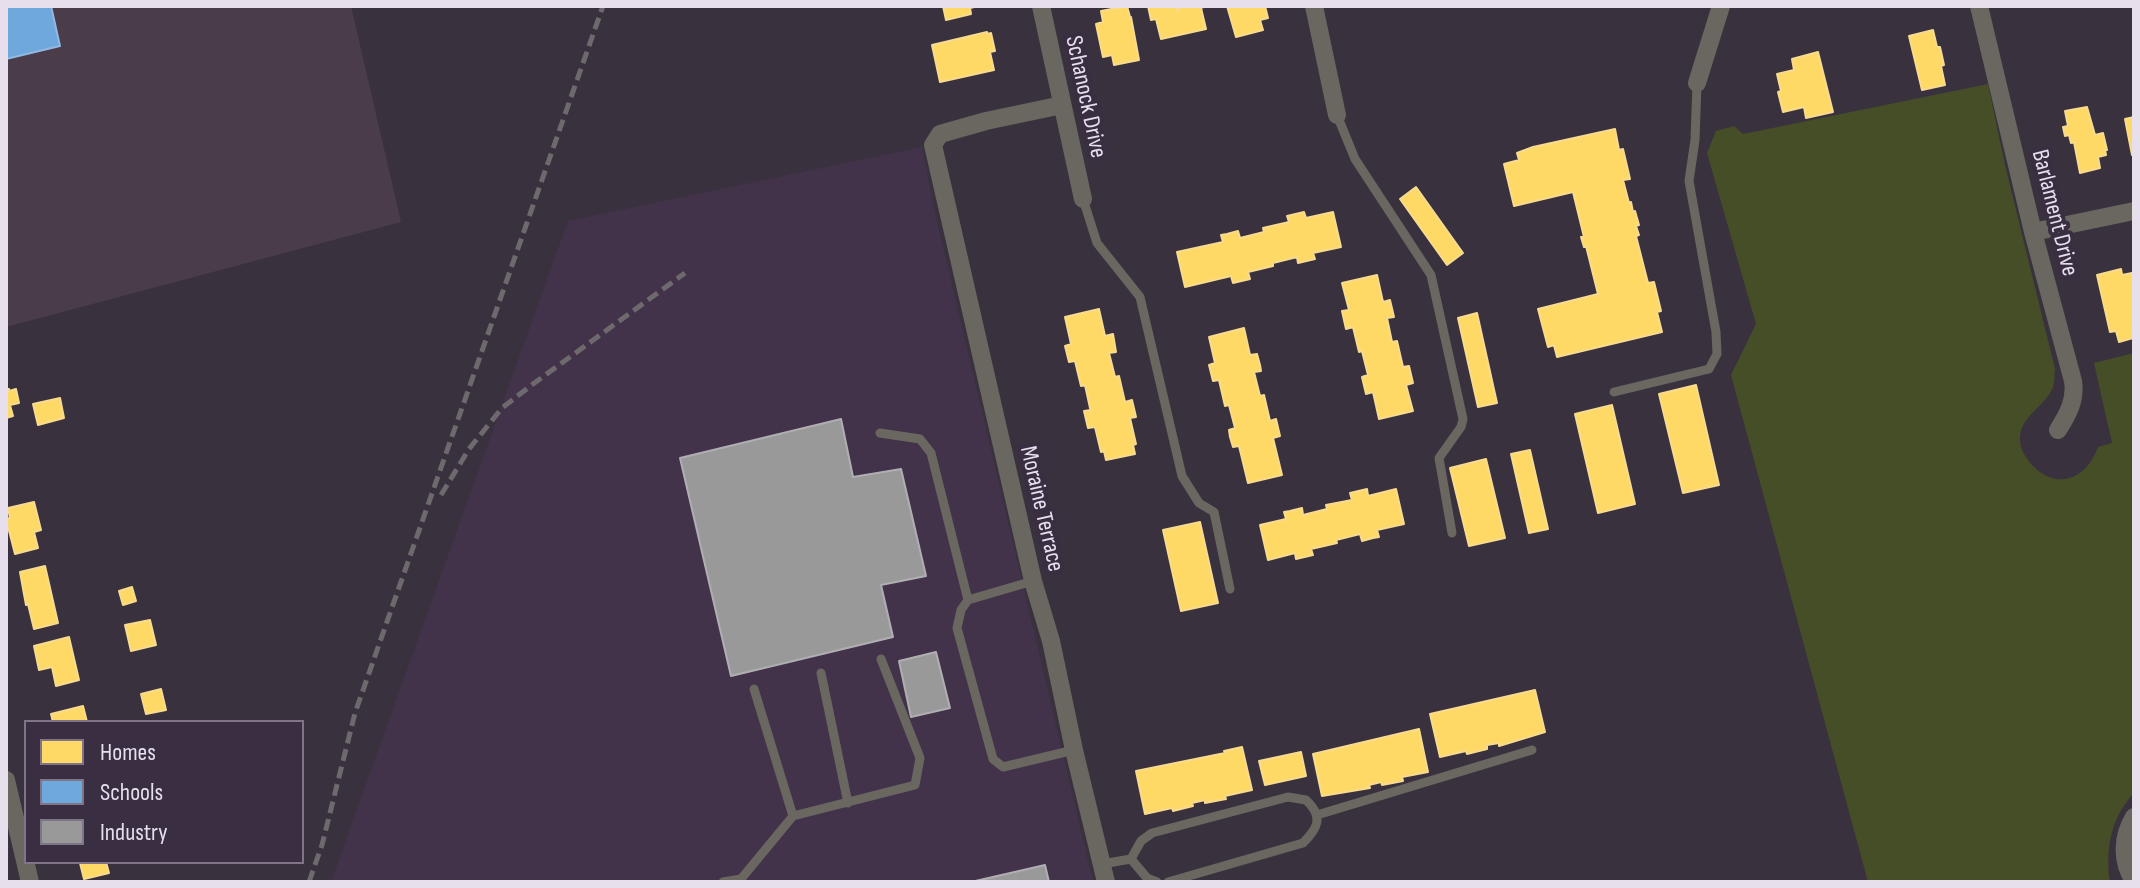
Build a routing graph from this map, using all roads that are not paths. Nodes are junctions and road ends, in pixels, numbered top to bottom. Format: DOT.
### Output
graph roads {
  1 [pos="1041,6"];
  2 [pos="1314,6"];
  3 [pos="1721,6"];
  4 [pos="1979,6"];
  5 [pos="1697,83"];
  6 [pos="1062,105"];
  7 [pos="1337,115"];
  8 [pos="1083,199"];
  9 [pos="2134,211"];
  10 [pos="2033,232"];
  11 [pos="1614,392"];
  12 [pos="2058,430"];
  13 [pos="880,433"];
  14 [pos="1452,533"];
  15 [pos="1033,581"];
  16 [pos="1230,589"];
  17 [pos="968,600"];
  18 [pos="881,659"];
  19 [pos="821,673"];
  20 [pos="754,689"];
  21 [pos="1074,750"];
  22 [pos="1532,750"];
  23 [pos="6,780"];
  24 [pos="848,803"];
  25 [pos="1317,815"];
  26 [pos="793,816"];
  27 [pos="2134,817"];
  28 [pos="24,856"];
  29 [pos="1131,859"];
  30 [pos="1104,873"];
  31 [pos="2134,881"];
  32 [pos="723,882"];
  33 [pos="1157,882"];
  34 [pos="1168,882"];
  1 -- 6 [label="street, Schanock Drive"];
  2 -- 7 [label="street"];
  3 -- 5 [label="street"];
  4 -- 10 [label="street, Barlament Drive"];
  5 -- 11 [label="lane"];
  6 -- 8 [label="street, Schanock Drive"];
  6 -- 15 [label="street, Moraine Terrace"];
  7 -- 14 [label="lane"];
  8 -- 16 [label="lane"];
  9 -- 10 [label="street"];
  10 -- 12 [label="street, Barlament Drive"];
  13 -- 17 [label="lane"];
  15 -- 17 [label="lane"];
  15 -- 21 [label="street, Moraine Terrace"];
  17 -- 21 [label="lane"];
  18 -- 24 [label="lane"];
  19 -- 24 [label="lane"];
  20 -- 26 [label="lane"];
  21 -- 30 [label="street, Moraine Terrace"];
  22 -- 25 [label="lane"];
  23 -- 28 [label="street"];
  24 -- 26 [label="lane"];
  25 -- 29 [label="lane"];
  25 -- 34 [label="lane"];
  26 -- 32 [label="lane"];
  27 -- 31 [label="street"];
  29 -- 30 [label="lane"];
  29 -- 33 [label="lane"];
}
